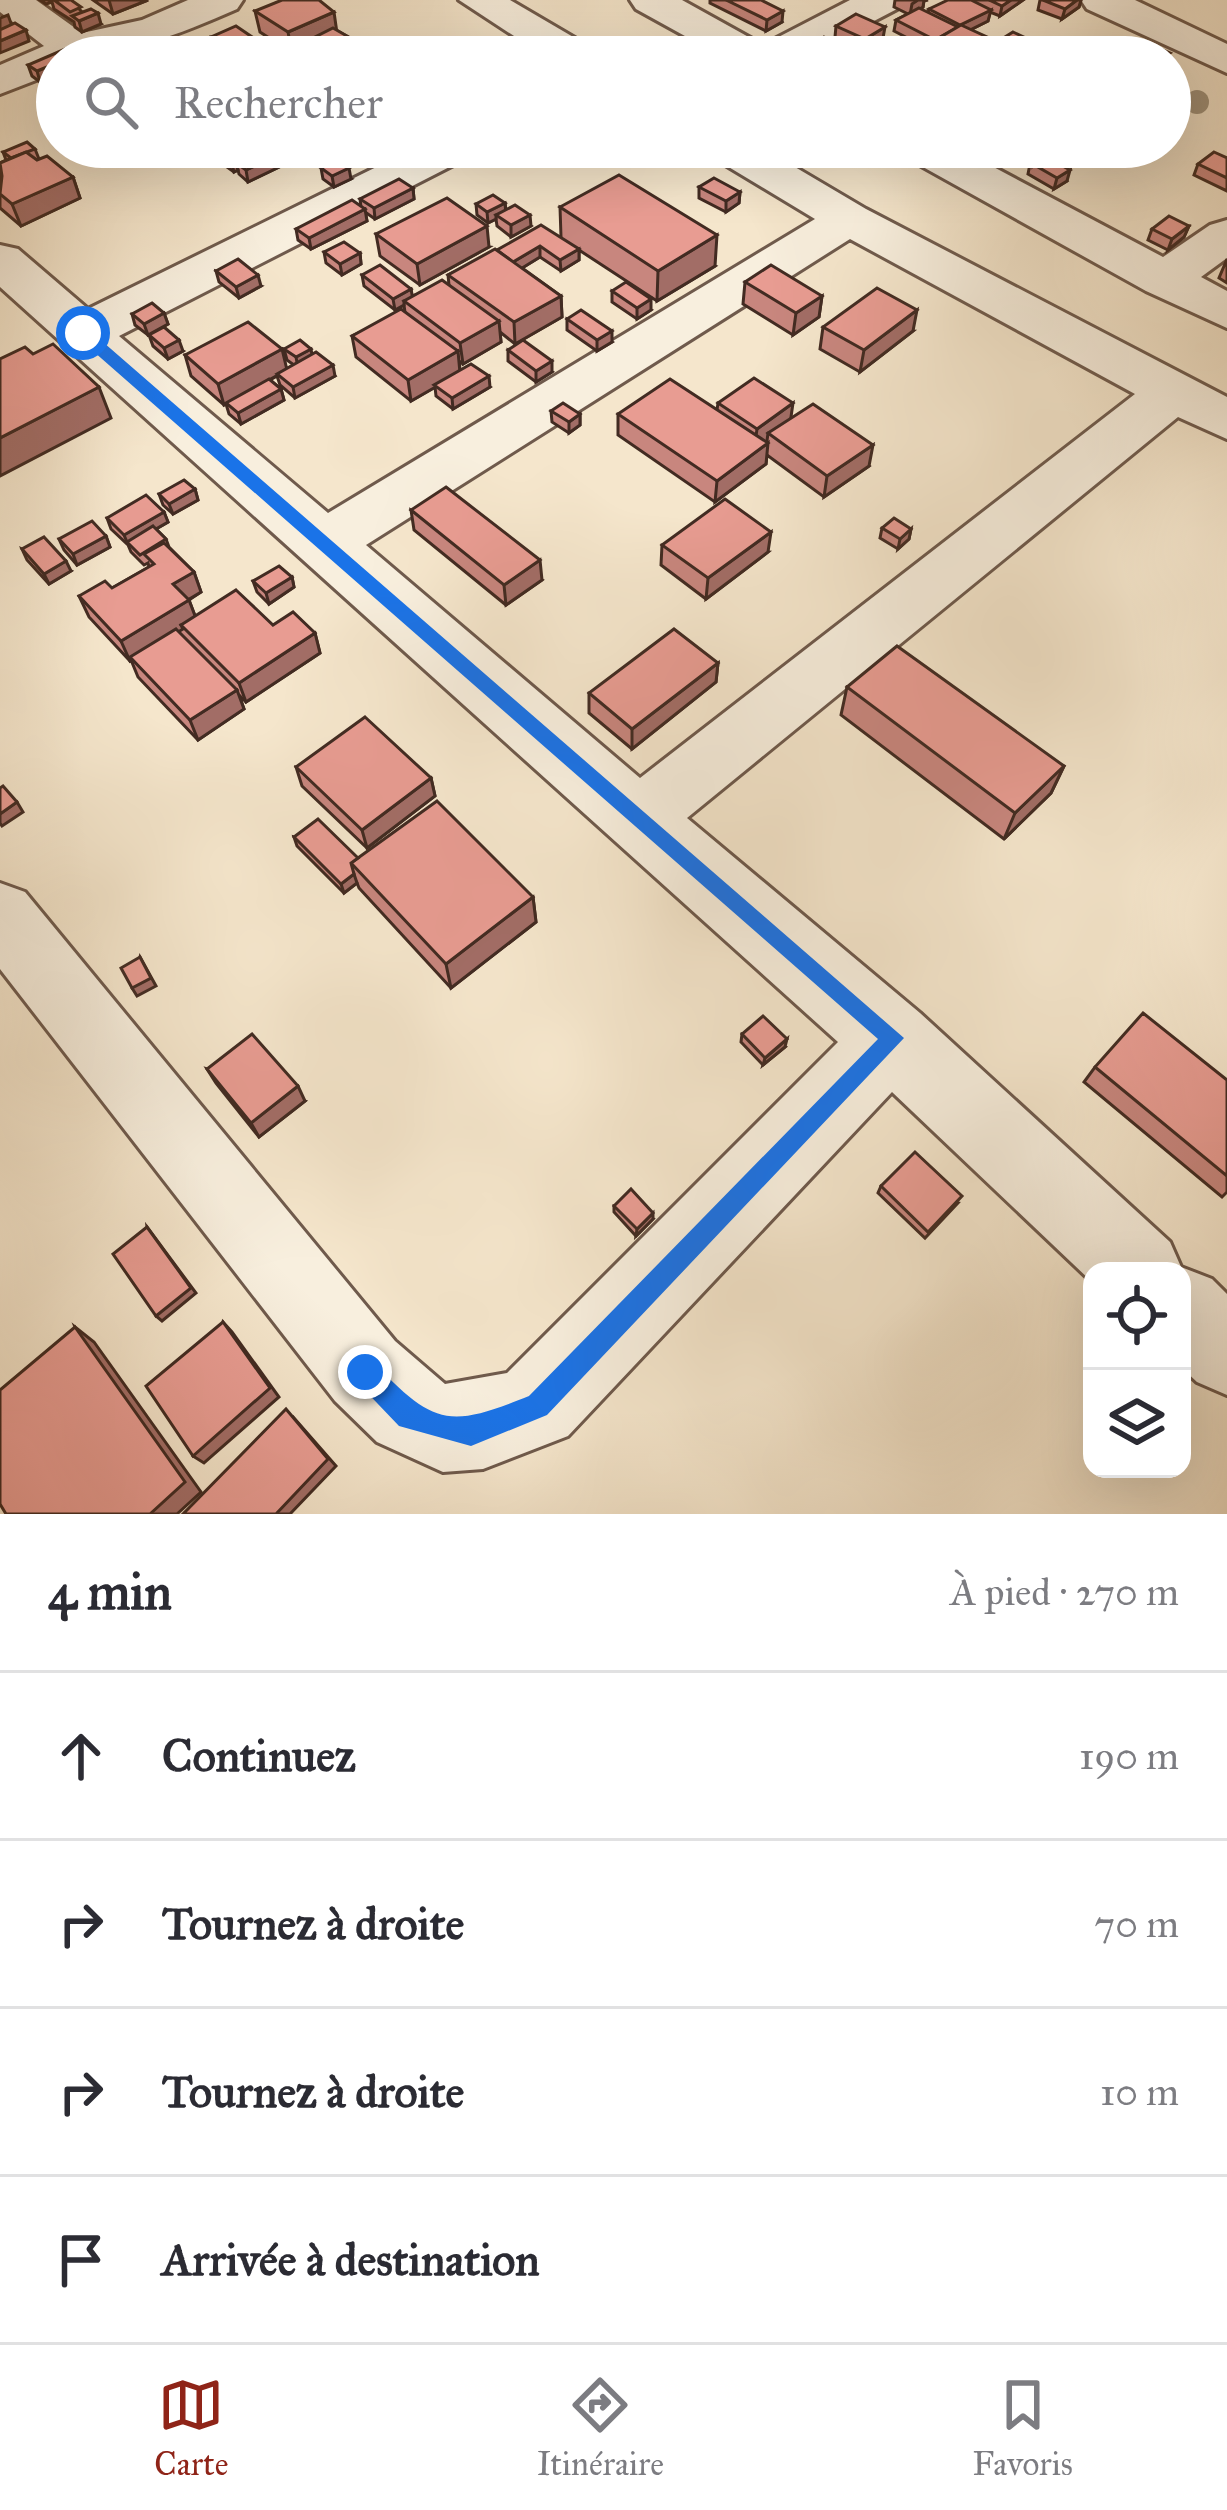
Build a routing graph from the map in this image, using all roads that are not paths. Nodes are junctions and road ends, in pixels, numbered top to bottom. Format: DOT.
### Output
graph roads {
  1 [pos="10,0"];
  2 [pos="222,0"];
  3 [pos="480,0"];
  4 [pos="651,0"];
  5 [pos="883,0"];
  6 [pos="1102,0"];
  7 [pos="708,32"];
  8 [pos="58,36"];
  9 [pos="128,36"];
  10 [pos="541,36"];
  11 [pos="697,36"];
  12 [pos="715,36"];
  13 [pos="813,36"];
  14 [pos="1177,36"];
  15 [pos="1191,43"];
  16 [pos="1227,60"];
  17 [pos="36,65"];
  18 [pos="0,81"];
  19 [pos="411,168"];
  20 [pos="763,168"];
  21 [pos="959,168"];
  22 [pos="849,219"];
  23 [pos="1227,235"];
  24 [pos="0,260"];
  25 [pos="1164,280"];
  26 [pos="1227,312"];
  27 [pos="83,333"];
  28 [pos="1175,390"];
  29 [pos="1227,420"];
  30 [pos="321,545"];
  31 [pos="641,816"];
  32 [pos="0,914"];
  33 [pos="893,1038"];
  34 [pos="1131,1262"];
  35 [pos="1191,1318"];
  36 [pos="1227,1352"];
  1 -- 8 [label="street"];
  2 -- 9 [label="street"];
  3 -- 10 [label="street"];
  4 -- 7 [label="street"];
  5 -- 13 [label="street"];
  6 -- 14 [label="street"];
  7 -- 11 [label="street"];
  7 -- 12 [label="street"];
  15 -- 16 [label="street"];
  17 -- 18 [label="street"];
  19 -- 27 [label="street"];
  20 -- 22 [label="street"];
  21 -- 25 [label="street"];
  22 -- 28 [label="street"];
  22 -- 30 [label="street"];
  23 -- 25 [label="street"];
  24 -- 27 [label="street"];
  25 -- 26 [label="street"];
  27 -- 30 [label="street"];
  28 -- 29 [label="street"];
  28 -- 31 [label="street"];
  30 -- 31 [label="street"];
  31 -- 33 [label="street"];
  32 -- 33 [label="street"];
  33 -- 34 [label="street"];
  35 -- 36 [label="street"];
}
